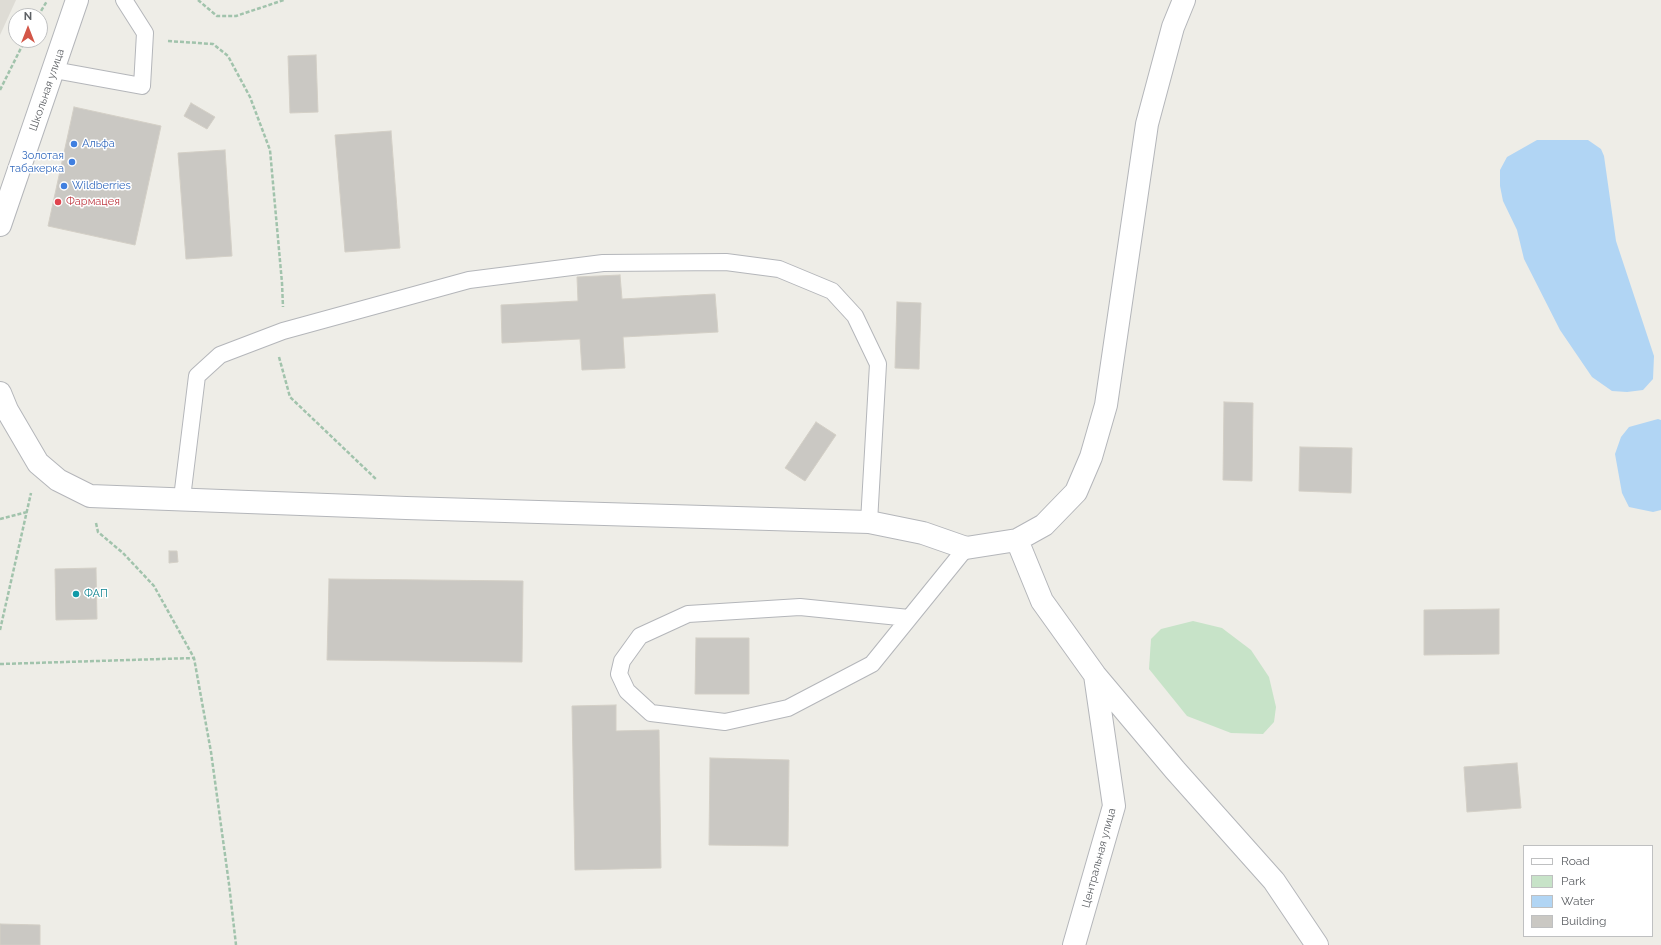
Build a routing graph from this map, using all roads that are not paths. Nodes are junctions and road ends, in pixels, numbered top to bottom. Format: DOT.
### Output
graph roads {
  1 [pos="77,0"];
  2 [pos="124,0"];
  3 [pos="1184,0"];
  4 [pos="54,70"];
  5 [pos="0,225"];
  6 [pos="0,393"];
  7 [pos="182,498"];
  8 [pos="869,522"];
  9 [pos="1017,540"];
  10 [pos="966,548"];
  11 [pos="909,618"];
  12 [pos="1095,675"];
  13 [pos="1074,945"];
  14 [pos="1317,945"];
  1 -- 4 [label="street, Школьная улица"];
  2 -- 4 [label="lane"];
  3 -- 9 [label="street"];
  4 -- 5 [label="street, Школьная улица"];
  6 -- 7 [label="street"];
  7 -- 8 [label="street"];
  7 -- 8 [label="lane"];
  8 -- 10 [label="street"];
  9 -- 10 [label="street"];
  9 -- 12 [label="street"];
  10 -- 11 [label="lane"];
  11 -- 11 [label="lane"];
  12 -- 13 [label="street, Центральная улица"];
  12 -- 14 [label="street"];
}
